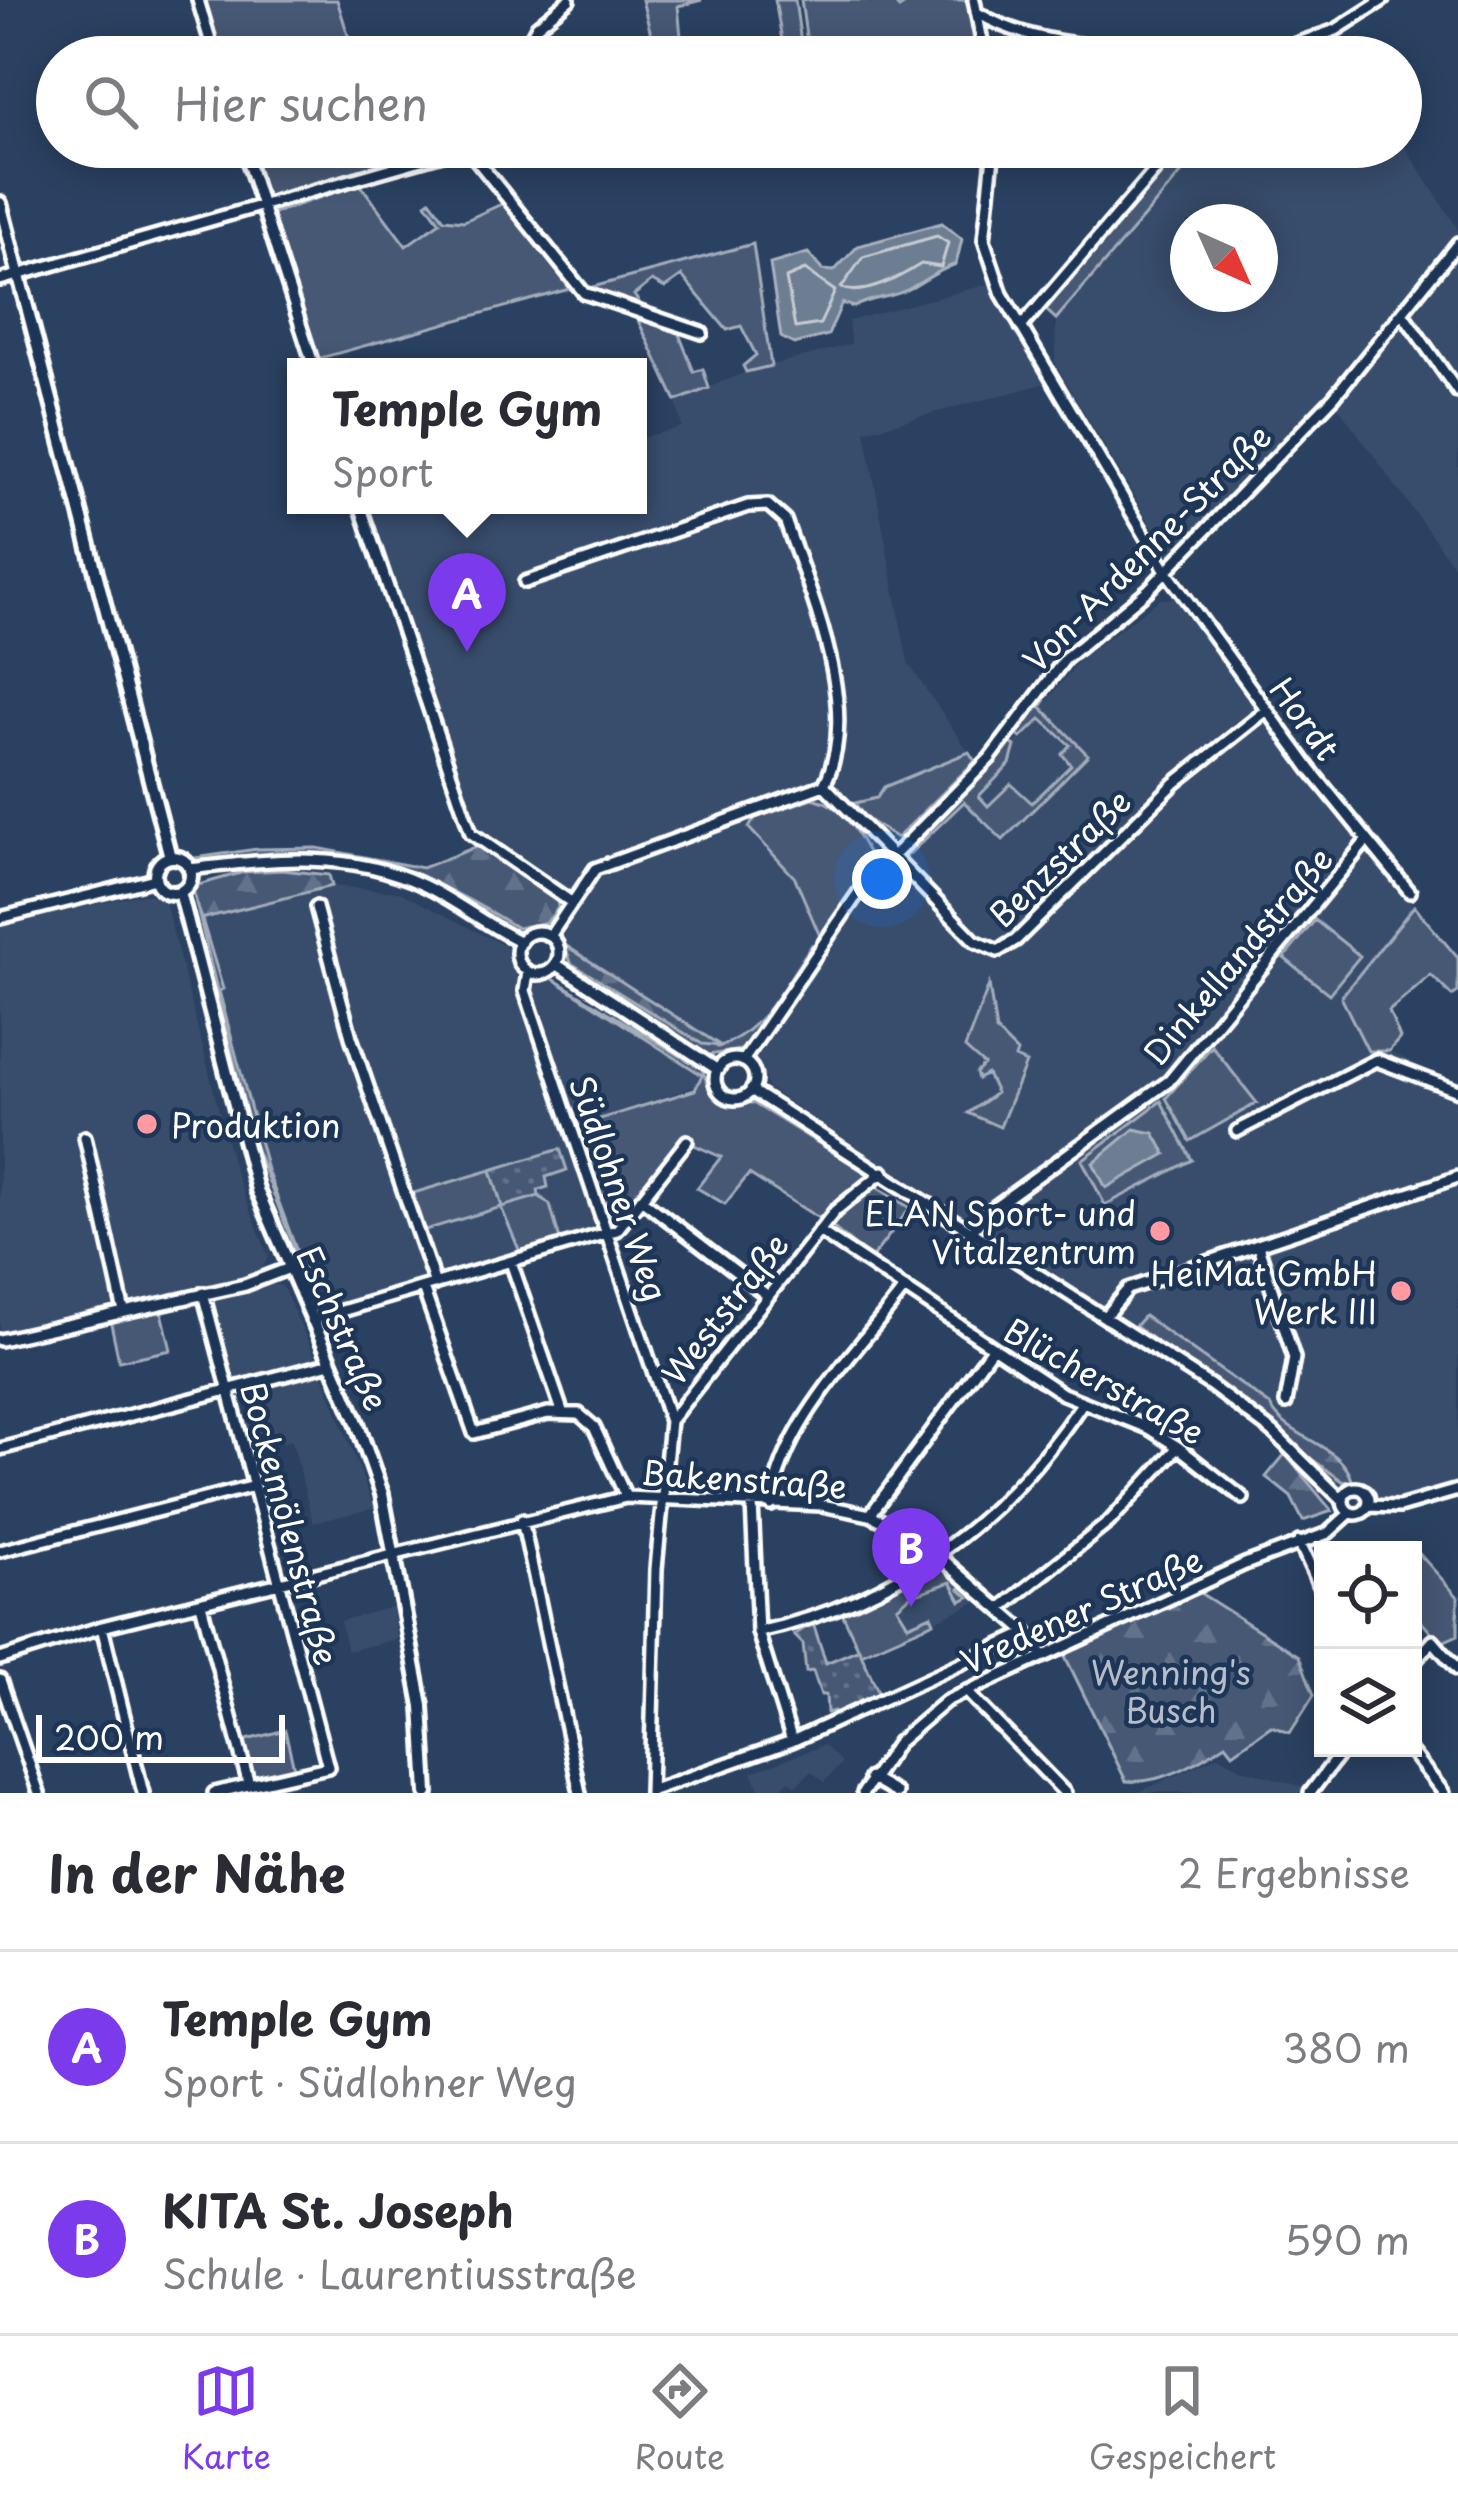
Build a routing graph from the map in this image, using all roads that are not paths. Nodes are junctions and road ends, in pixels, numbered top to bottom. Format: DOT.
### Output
graph roads {
  1 [pos="198,0"];
  2 [pos="569,0"];
  3 [pos="1383,0"];
  4 [pos="975,6"];
  5 [pos="209,36"];
  6 [pos="532,36"];
  7 [pos="981,36"];
  8 [pos="1045,36"];
  9 [pos="1314,36"];
  10 [pos="250,168"];
  11 [pos="394,168"];
  12 [pos="484,168"];
  13 [pos="991,168"];
  14 [pos="1157,168"];
  15 [pos="0,203"];
  16 [pos="262,206"];
  17 [pos="1458,243"];
  18 [pos="20,274"];
  19 [pos="0,280"];
  20 [pos="1402,314"];
  21 [pos="1021,327"];
  22 [pos="702,333"];
  23 [pos="311,358"];
  24 [pos="1458,392"];
  25 [pos="362,514"];
  26 [pos="1166,571"];
  27 [pos="524,582"];
  28 [pos="1267,710"];
  29 [pos="824,785"];
  30 [pos="1366,840"];
  31 [pos="170,857"];
  32 [pos="891,858"];
  33 [pos="190,869"];
  34 [pos="155,880"];
  35 [pos="180,892"];
  36 [pos="1410,892"];
  37 [pos="571,902"];
  38 [pos="316,907"];
  39 [pos="0,919"];
  40 [pos="550,936"];
  41 [pos="520,942"];
  42 [pos="556,964"];
  43 [pos="528,972"];
  44 [pos="743,1061"];
  45 [pos="718,1070"];
  46 [pos="752,1090"];
  47 [pos="1458,1091"];
  48 [pos="1237,1131"];
  49 [pos="85,1137"];
  50 [pos="687,1141"];
  51 [pos="883,1172"];
  52 [pos="1458,1177"];
  53 [pos="641,1198"];
  54 [pos="974,1229"];
  55 [pos="819,1231"];
  56 [pos="606,1233"];
  57 [pos="1258,1246"];
  58 [pos="511,1262"];
  59 [pos="287,1269"];
  60 [pos="435,1284"];
  61 [pos="423,1288"];
  62 [pos="905,1288"];
  63 [pos="203,1293"];
  64 [pos="768,1296"];
  65 [pos="124,1312"];
  66 [pos="1106,1315"];
  67 [pos="311,1320"];
  68 [pos="0,1340"];
  69 [pos="993,1347"];
  70 [pos="331,1363"];
  71 [pos="228,1392"];
  72 [pos="1083,1402"];
  73 [pos="1286,1403"];
  74 [pos="562,1411"];
  75 [pos="670,1421"];
  76 [pos="1178,1447"];
  77 [pos="0,1449"];
  78 [pos="254,1486"];
  79 [pos="1458,1490"];
  80 [pos="626,1497"];
  81 [pos="1345,1497"];
  82 [pos="1243,1498"];
  83 [pos="662,1499"];
  84 [pos="752,1504"];
  85 [pos="771,1505"];
  86 [pos="1368,1506"];
  87 [pos="1350,1513"];
  88 [pos="870,1515"];
  89 [pos="522,1520"];
  90 [pos="1300,1542"];
  91 [pos="0,1551"];
  92 [pos="395,1555"];
  93 [pos="939,1556"];
  94 [pos="1314,1574"];
  95 [pos="281,1585"];
  96 [pos="201,1604"];
  97 [pos="1000,1609"];
  98 [pos="102,1627"];
  99 [pos="758,1632"];
  100 [pos="1027,1634"];
  101 [pos="1422,1653"];
  102 [pos="1043,1655"];
  103 [pos="0,1659"];
  104 [pos="1458,1670"];
  105 [pos="0,1680"];
  106 [pos="966,1691"];
  107 [pos="792,1742"];
  108 [pos="1337,1757"];
  109 [pos="1415,1757"];
  110 [pos="870,1778"];
  111 [pos="249,1785"];
  112 [pos="34,1792"];
  113 [pos="650,1792"];
  114 [pos="143,1793"];
  115 [pos="214,1793"];
  116 [pos="428,1793"];
  117 [pos="580,1793"];
  118 [pos="862,1793"];
  119 [pos="896,1793"];
  120 [pos="1065,1793"];
  121 [pos="1310,1793"];
  122 [pos="1444,1793"];
  1 -- 5 [label="street"];
  2 -- 6 [label="street"];
  3 -- 9 [label="street"];
  4 -- 7 [label="street"];
  4 -- 8 [label="street"];
  10 -- 16 [label="street"];
  11 -- 16 [label="street"];
  12 -- 22 [label="street"];
  13 -- 21 [label="street, Hordt"];
  14 -- 21 [label="street"];
  15 -- 18 [label="main road"];
  16 -- 18 [label="street"];
  16 -- 23 [label="street"];
  17 -- 20 [label="street, Von-Ardenne-Straße"];
  18 -- 19 [label="street"];
  18 -- 31 [label="main road"];
  20 -- 24 [label="street"];
  20 -- 26 [label="street, Von-Ardenne-Straße"];
  21 -- 26 [label="street, Hordt"];
  25 -- 37 [label="street"];
  26 -- 28 [label="street, Hordt"];
  26 -- 32 [label="street, Von-Ardenne-Straße"];
  27 -- 29 [label="street"];
  28 -- 30 [label="street, Hordt"];
  28 -- 32 [label="street, Benzstraße"];
  29 -- 32 [label="street"];
  29 -- 37 [label="street"];
  30 -- 36 [label="street, Hordt"];
  30 -- 54 [label="street, Dinkellandstraße"];
  31 -- 33 [label="main road"];
  31 -- 34 [label="main road"];
  32 -- 44 [label="street, Von-Ardenne-Straße"];
  33 -- 35 [label="main road"];
  33 -- 41 [label="street"];
  34 -- 35 [label="main road"];
  34 -- 39 [label="street"];
  35 -- 59 [label="main road, Eschstraße"];
  37 -- 40 [label="street"];
  38 -- 60 [label="street"];
  40 -- 41 [label="street"];
  40 -- 42 [label="street"];
  41 -- 43 [label="street"];
  42 -- 43 [label="street"];
  42 -- 45 [label="street"];
  43 -- 56 [label="street, Südlohner Weg"];
  44 -- 45 [label="street"];
  44 -- 46 [label="street"];
  45 -- 46 [label="street"];
  46 -- 51 [label="street"];
  47 -- 48 [label="street"];
  49 -- 65 [label="street"];
  50 -- 53 [label="street"];
  51 -- 54 [label="street"];
  51 -- 55 [label="street, Weststraße"];
  52 -- 57 [label="street"];
  53 -- 56 [label="street"];
  53 -- 64 [label="street"];
  54 -- 66 [label="street"];
  55 -- 62 [label="street, Blücherstraße"];
  55 -- 64 [label="street, Weststraße"];
  56 -- 58 [label="street"];
  56 -- 75 [label="street, Südlohner Weg"];
  57 -- 66 [label="street"];
  57 -- 73 [label="street"];
  58 -- 60 [label="street"];
  58 -- 74 [label="street"];
  59 -- 63 [label="street"];
  59 -- 67 [label="main road, Eschstraße"];
  60 -- 61 [label="street"];
  61 -- 67 [label="street"];
  61 -- 74 [label="street"];
  62 -- 69 [label="street, Blücherstraße"];
  62 -- 85 [label="street"];
  63 -- 65 [label="street"];
  63 -- 71 [label="street, Bockemölenstraße"];
  64 -- 75 [label="street, Weststraße"];
  65 -- 68 [label="street"];
  66 -- 81 [label="street"];
  67 -- 70 [label="main road, Eschstraße"];
  69 -- 72 [label="street, Blücherstraße"];
  69 -- 88 [label="street"];
  70 -- 71 [label="street"];
  70 -- 92 [label="main road, Eschstraße"];
  71 -- 77 [label="street"];
  71 -- 78 [label="street, Bockemölenstraße"];
  72 -- 76 [label="street, Blücherstraße"];
  72 -- 93 [label="street"];
  74 -- 80 [label="street"];
  75 -- 83 [label="street, Weststraße"];
  76 -- 82 [label="street, Blücherstraße"];
  76 -- 97 [label="street"];
  78 -- 91 [label="street"];
  78 -- 95 [label="street, Bockemölenstraße"];
  79 -- 86 [label="street"];
  80 -- 83 [label="street, Bakenstraße"];
  80 -- 89 [label="street, Bakenstraße"];
  81 -- 86 [label="street"];
  81 -- 87 [label="street"];
  83 -- 84 [label="street, Bakenstraße"];
  83 -- 113 [label="street, Weststraße"];
  84 -- 85 [label="street, Bakenstraße"];
  84 -- 99 [label="street"];
  85 -- 88 [label="street, Bakenstraße"];
  86 -- 87 [label="street, Vredener Straße"];
  87 -- 90 [label="street, Vredener Straße"];
  88 -- 93 [label="street, Bakenstraße"];
  89 -- 92 [label="street, Bakenstraße"];
  89 -- 117 [label="street"];
  90 -- 94 [label="street"];
  90 -- 102 [label="street, Vredener Straße"];
  92 -- 95 [label="street, Bakenstraße"];
  92 -- 116 [label="main road, Eschstraße"];
  93 -- 97 [label="street, Bakenstraße"];
  93 -- 99 [label="street"];
  95 -- 96 [label="street, Bakenstraße"];
  95 -- 111 [label="street, Bockemölenstraße"];
  96 -- 98 [label="street, Bakenstraße"];
  96 -- 111 [label="street"];
  97 -- 100 [label="street, Bakenstraße"];
  98 -- 103 [label="street, Bakenstraße"];
  98 -- 114 [label="street"];
  99 -- 107 [label="street"];
  100 -- 102 [label="street, Bakenstraße"];
  100 -- 107 [label="street"];
  101 -- 104 [label="street"];
  102 -- 106 [label="street, Vredener Straße"];
  105 -- 112 [label="street"];
  106 -- 110 [label="street, Vredener Straße"];
  106 -- 120 [label="street"];
  107 -- 113 [label="street"];
  108 -- 121 [label="street"];
  109 -- 122 [label="street"];
  110 -- 118 [label="street, Vredener Straße"];
  110 -- 119 [label="street"];
  111 -- 115 [label="street"];
}
